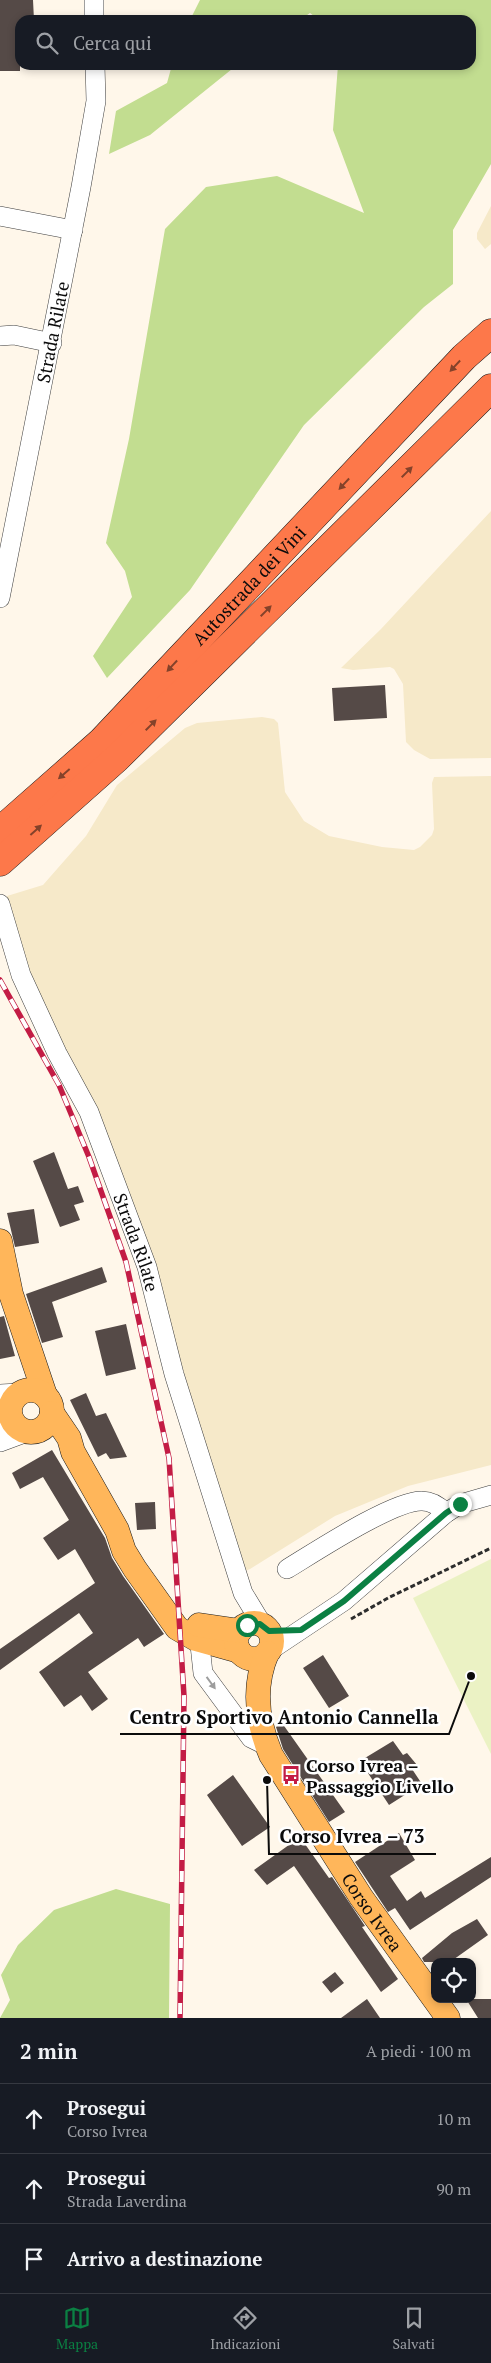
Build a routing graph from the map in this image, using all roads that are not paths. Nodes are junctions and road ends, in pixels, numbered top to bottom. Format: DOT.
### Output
graph roads {
  1 [pos="94,0"];
  2 [pos="94,15"];
  3 [pos="96,70"];
  4 [pos="0,216"];
  5 [pos="73,230"];
  6 [pos="491,333"];
  7 [pos="0,336"];
  8 [pos="52,343"];
  9 [pos="491,388"];
  10 [pos="0,598"];
  11 [pos="108,751"];
  12 [pos="0,830"];
  13 [pos="0,862"];
  14 [pos="0,904"];
  15 [pos="0,1241"];
  16 [pos="20,1410"];
  17 [pos="0,1442"];
  18 [pos="491,1495"];
  19 [pos="446,1513"];
  20 [pos="117,1530"];
  21 [pos="287,1569"];
  22 [pos="196,1639"];
  23 [pos="254,1641"];
  24 [pos="267,1746"];
  25 [pos="448,2018"];
  1 -- 2 [label="street"];
  3 -- 5 [label="street, Strada Rilate"];
  4 -- 5 [label="street"];
  5 -- 8 [label="street, Strada Rilate"];
  6 -- 11 [label="highway, Autostrada dei Vini, one-way"];
  7 -- 8 [label="street"];
  8 -- 10 [label="street, Strada Rilate"];
  11 -- 9 [label="highway, Autostrada dei Vini, one-way"];
  11 -- 12 [label="highway, Autostrada dei Vini, one-way"];
  13 -- 11 [label="highway, Autostrada dei Vini, one-way"];
  14 -- 23 [label="street, Strada Rilate"];
  15 -- 16 [label="main road"];
  16 -- 17 [label="street"];
  16 -- 20 [label="main road"];
  18 -- 19 [label="street"];
  19 -- 21 [label="street"];
  19 -- 23 [label="street"];
  20 -- 22 [label="main road"];
  20 -- 23 [label="main road"];
  22 -- 23 [label="main road"];
  22 -- 24 [label="street, one-way"];
  23 -- 24 [label="main road, Corso Ivrea"];
  24 -- 25 [label="main road, Corso Ivrea"];
}
